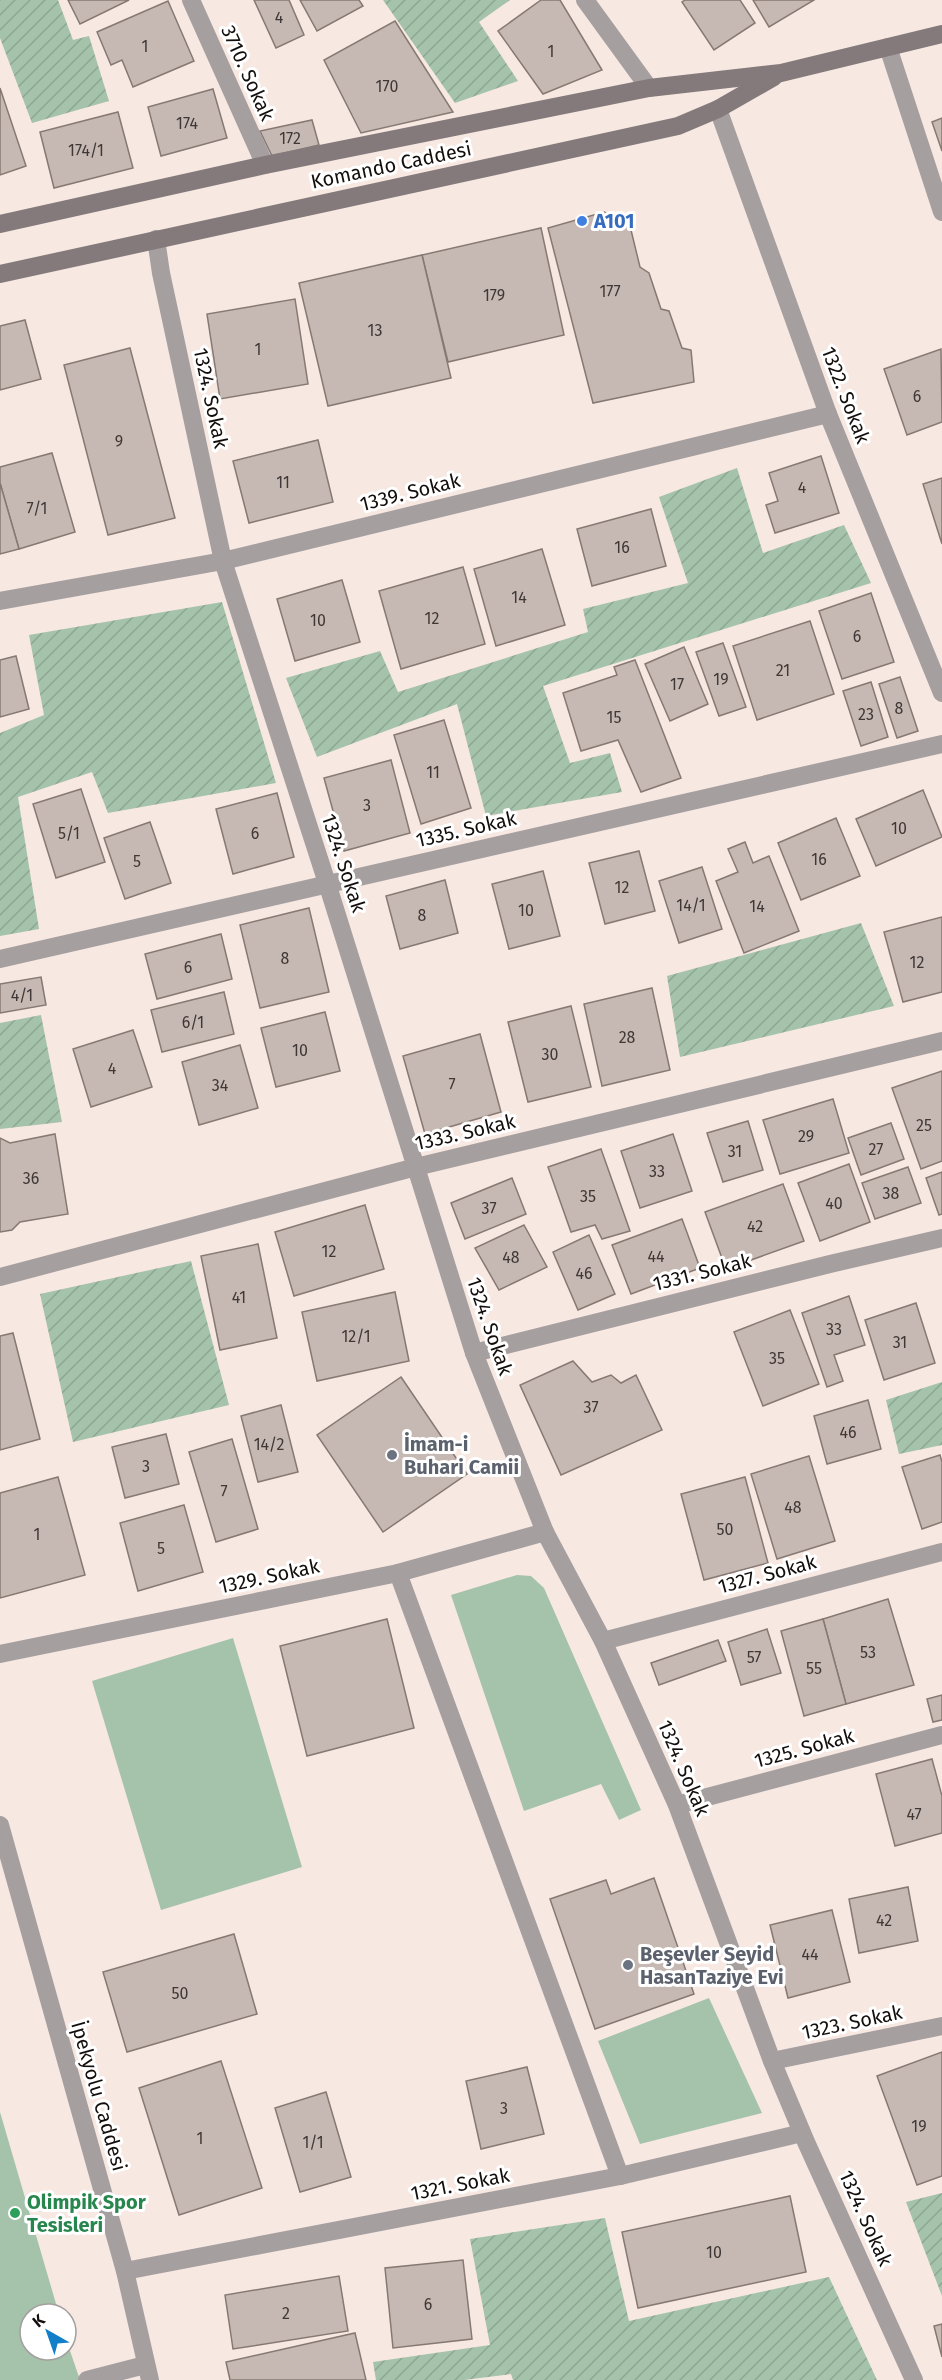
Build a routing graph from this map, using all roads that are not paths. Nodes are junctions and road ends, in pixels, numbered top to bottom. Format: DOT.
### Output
graph roads {
  1 [pos="190,0"];
  2 [pos="585,0"];
  3 [pos="942,34"];
  4 [pos="888,47"];
  5 [pos="782,73"];
  6 [pos="649,88"];
  7 [pos="718,109"];
  8 [pos="265,165"];
  9 [pos="942,212"];
  10 [pos="0,224"];
  11 [pos="156,239"];
  12 [pos="0,274"];
  13 [pos="828,414"];
  14 [pos="223,561"];
  15 [pos="0,601"];
  16 [pos="940,683"];
  17 [pos="942,744"];
  18 [pos="327,883"];
  19 [pos="0,959"];
  20 [pos="942,1041"];
  21 [pos="416,1167"];
  22 [pos="942,1238"];
  23 [pos="0,1277"];
  24 [pos="474,1353"];
  25 [pos="545,1532"];
  26 [pos="942,1552"];
  27 [pos="398,1573"];
  28 [pos="603,1641"];
  29 [pos="0,1654"];
  30 [pos="942,1736"];
  31 [pos="677,1805"];
  32 [pos="0,1827"];
  33 [pos="942,2026"];
  34 [pos="772,2061"];
  35 [pos="802,2133"];
  36 [pos="620,2176"];
  37 [pos="125,2271"];
  38 [pos="148,2373"];
  39 [pos="87,2380"];
  40 [pos="914,2380"];
  1 -- 8 [label="street, 3710. Sokak"];
  2 -- 6 [label="street"];
  3 -- 4 [label="main road, Komando Caddesi"];
  4 -- 5 [label="main road, Komando Caddesi"];
  4 -- 9 [label="street"];
  5 -- 6 [label="main road, Komando Caddesi"];
  5 -- 7 [label="main road, Komando Caddesi"];
  6 -- 8 [label="main road, Komando Caddesi"];
  7 -- 11 [label="main road, Komando Caddesi"];
  7 -- 13 [label="street, 1322. Sokak"];
  8 -- 10 [label="main road, Komando Caddesi"];
  11 -- 12 [label="main road, Komando Caddesi"];
  11 -- 14 [label="street, 1324. Sokak"];
  13 -- 14 [label="street, 1339. Sokak"];
  13 -- 16 [label="street, 1322. Sokak"];
  14 -- 15 [label="street, 1339. Sokak"];
  14 -- 18 [label="street, 1324. Sokak"];
  17 -- 18 [label="street, 1335. Sokak"];
  18 -- 19 [label="street, 1335. Sokak"];
  18 -- 21 [label="street, 1324. Sokak"];
  20 -- 21 [label="street, 1333. Sokak"];
  21 -- 23 [label="street, 1333. Sokak"];
  21 -- 24 [label="street, 1324. Sokak"];
  22 -- 24 [label="street, 1331. Sokak"];
  24 -- 25 [label="street, 1324. Sokak"];
  25 -- 27 [label="street, 1329. Sokak"];
  25 -- 28 [label="street, 1324. Sokak"];
  26 -- 28 [label="street, 1327. Sokak"];
  27 -- 29 [label="street, 1329. Sokak"];
  27 -- 36 [label="street"];
  28 -- 31 [label="street, 1324. Sokak"];
  30 -- 31 [label="street, 1325. Sokak"];
  31 -- 34 [label="street, 1324. Sokak"];
  32 -- 37 [label="street, İpekyolu Caddesi"];
  33 -- 34 [label="street, 1323. Sokak"];
  34 -- 35 [label="street, 1324. Sokak"];
  35 -- 36 [label="street, 1321. Sokak"];
  35 -- 40 [label="street, 1324. Sokak"];
  36 -- 37 [label="street, 1321. Sokak"];
  37 -- 38 [label="street, İpekyolu Caddesi"];
  38 -- 39 [label="street"];
}
